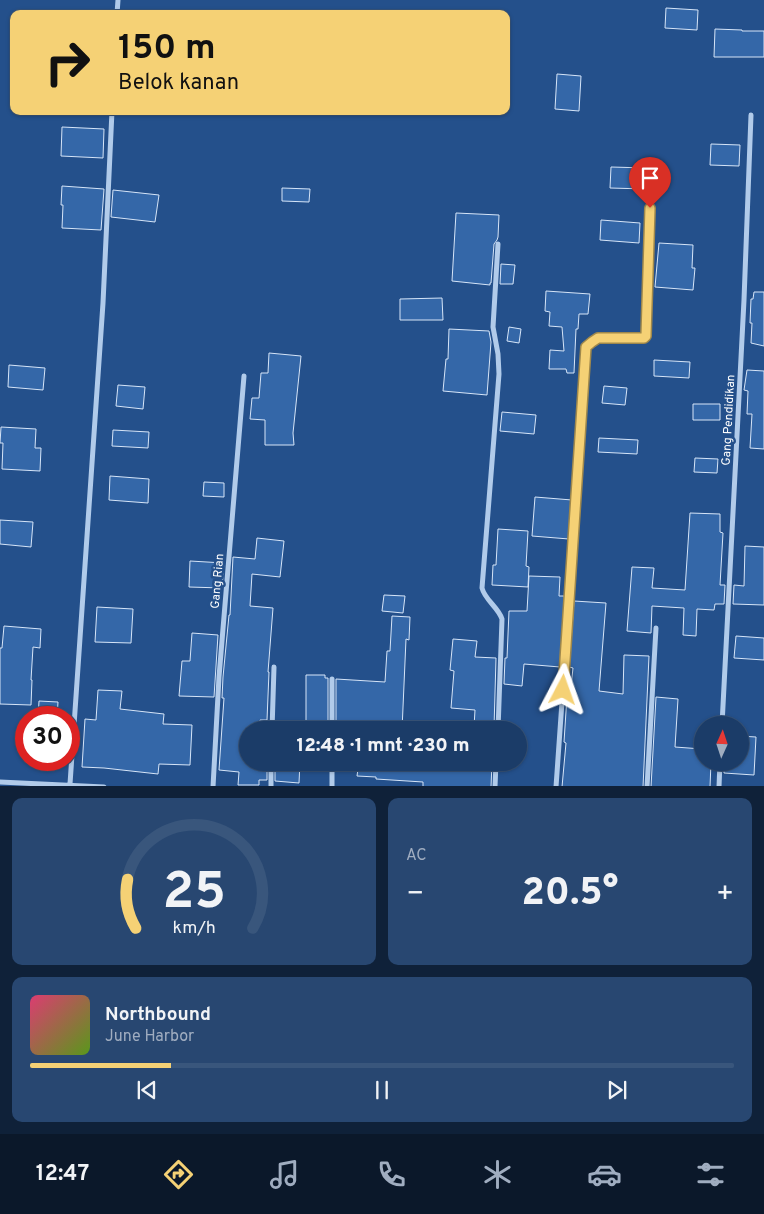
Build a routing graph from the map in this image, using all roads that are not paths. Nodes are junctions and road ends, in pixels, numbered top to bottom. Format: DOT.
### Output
graph roads {
  1 [pos="112,115"];
  2 [pos="750,115"];
  3 [pos="650,208"];
  4 [pos="498,244"];
  5 [pos="244,376"];
  6 [pos="656,628"];
  7 [pos="274,667"];
  8 [pos="332,679"];
  9 [pos="722,716"];
  10 [pos="272,721"];
  11 [pos="332,721"];
  12 [pos="498,721"];
  13 [pos="272,771"];
  14 [pos="332,771"];
  15 [pos="496,771"];
  16 [pos="720,771"];
  17 [pos="0,782"];
  18 [pos="70,784"];
  19 [pos="104,786"];
  20 [pos="213,786"];
  21 [pos="271,786"];
  22 [pos="332,786"];
  23 [pos="496,786"];
  24 [pos="556,786"];
  25 [pos="647,786"];
  26 [pos="719,786"];
  1 -- 18 [label="street"];
  2 -- 9 [label="street, Gang Pendidikan"];
  3 -- 24 [label="street"];
  4 -- 12 [label="street"];
  5 -- 20 [label="street, Gang Rian"];
  6 -- 25 [label="street"];
  7 -- 10 [label="street"];
  8 -- 11 [label="street"];
  13 -- 21 [label="street"];
  14 -- 22 [label="street"];
  15 -- 23 [label="street"];
  16 -- 26 [label="street"];
  17 -- 18 [label="street"];
  18 -- 19 [label="street"];
}
